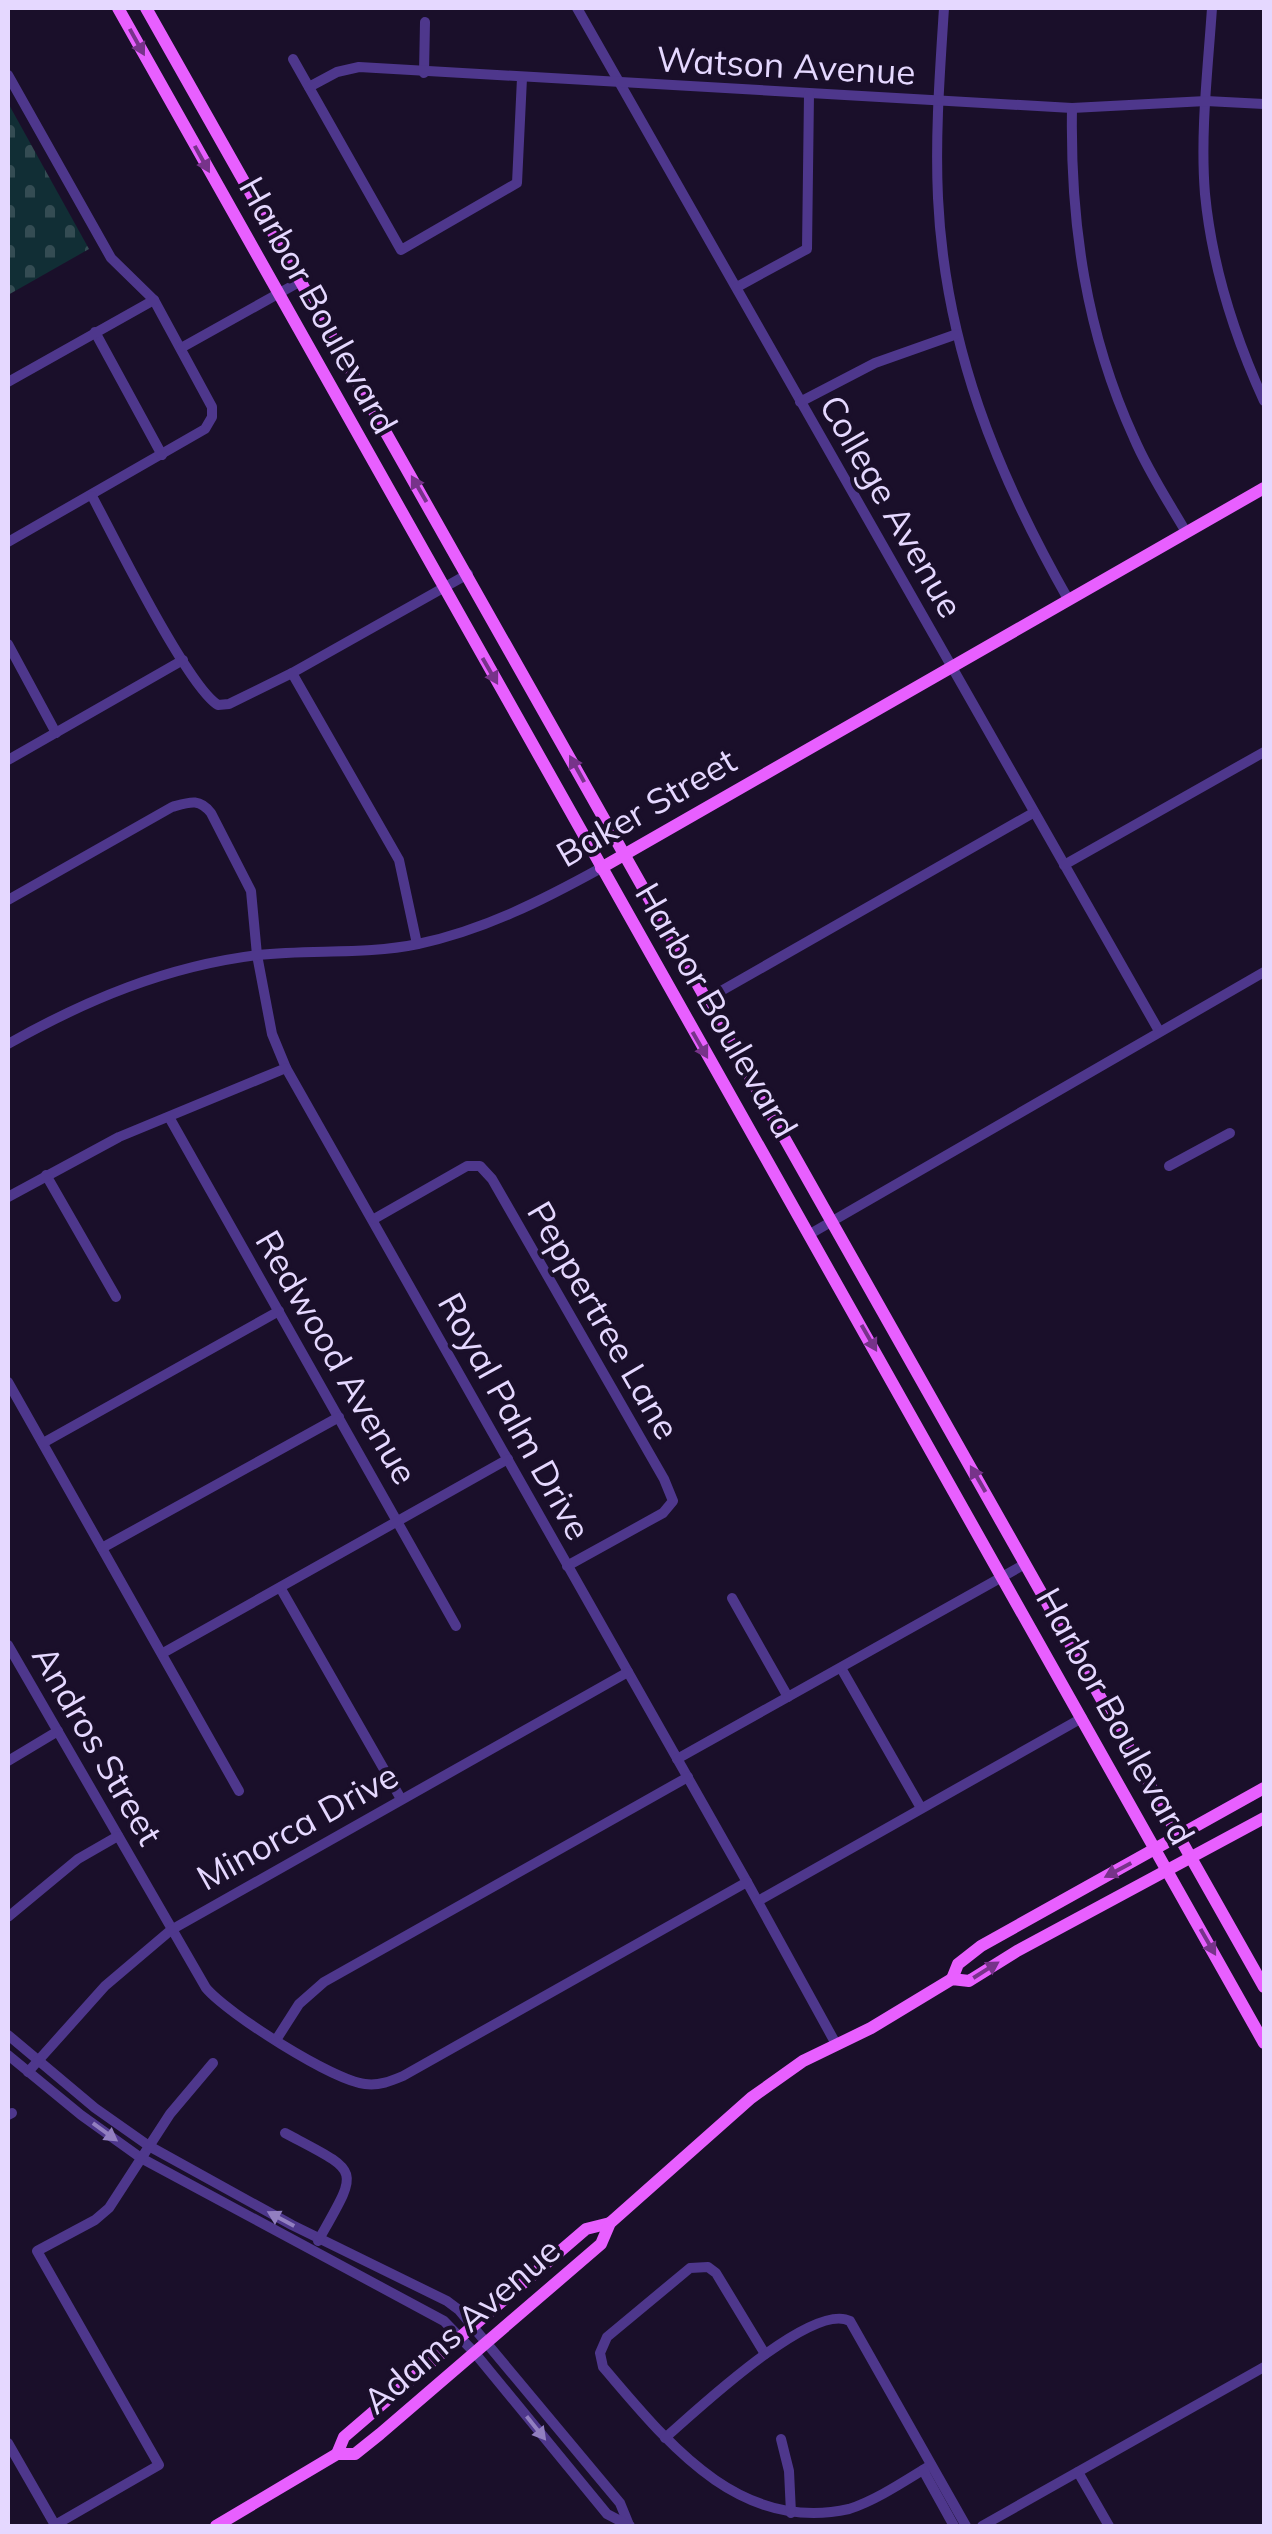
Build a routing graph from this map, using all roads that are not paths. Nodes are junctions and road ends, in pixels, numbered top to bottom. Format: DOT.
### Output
graph roads {
  1 [pos="118,8"];
  2 [pos="146,8"];
  3 [pos="576,8"];
  4 [pos="944,8"];
  5 [pos="1212,8"];
  6 [pos="424,22"];
  7 [pos="292,58"];
  8 [pos="177,63"];
  9 [pos="424,73"];
  10 [pos="8,76"];
  11 [pos="156,76"];
  12 [pos="522,78"];
  13 [pos="620,84"];
  14 [pos="309,86"];
  15 [pos="809,94"];
  16 [pos="1206,101"];
  17 [pos="938,102"];
  18 [pos="1264,104"];
  19 [pos="1072,108"];
  20 [pos="301,281"];
  21 [pos="737,287"];
  22 [pos="278,294"];
  23 [pos="154,300"];
  24 [pos="96,332"];
  25 [pos="957,334"];
  26 [pos="181,348"];
  27 [pos="8,382"];
  28 [pos="1264,401"];
  29 [pos="800,402"];
  30 [pos="162,454"];
  31 [pos="1264,488"];
  32 [pos="92,496"];
  33 [pos="1186,532"];
  34 [pos="8,542"];
  35 [pos="468,574"];
  36 [pos="442,588"];
  37 [pos="1068,599"];
  38 [pos="8,644"];
  39 [pos="183,660"];
  40 [pos="953,666"];
  41 [pos="292,673"];
  42 [pos="56,733"];
  43 [pos="1264,752"];
  44 [pos="8,760"];
  45 [pos="1033,812"];
  46 [pos="625,854"];
  47 [pos="1064,865"];
  48 [pos="601,868"];
  49 [pos="8,900"];
  50 [pos="417,944"];
  51 [pos="257,955"];
  52 [pos="1264,972"];
  53 [pos="707,998"];
  54 [pos="1159,1031"];
  55 [pos="8,1044"];
  56 [pos="286,1068"];
  57 [pos="170,1117"];
  58 [pos="1230,1133"];
  59 [pos="1169,1166"];
  60 [pos="46,1175"];
  61 [pos="8,1197"];
  62 [pos="374,1220"];
  63 [pos="833,1221"];
  64 [pos="810,1234"];
  65 [pos="116,1298"];
  66 [pos="279,1312"];
  67 [pos="8,1382"];
  68 [pos="339,1417"];
  69 [pos="43,1443"];
  70 [pos="508,1459"];
  71 [pos="399,1520"];
  72 [pos="102,1548"];
  73 [pos="1026,1564"];
  74 [pos="567,1566"];
  75 [pos="1003,1575"];
  76 [pos="281,1590"];
  77 [pos="732,1598"];
  78 [pos="456,1626"];
  79 [pos="8,1645"];
  80 [pos="163,1653"];
  81 [pos="841,1668"];
  82 [pos="628,1672"];
  83 [pos="788,1697"];
  84 [pos="1082,1718"];
  85 [pos="58,1731"];
  86 [pos="678,1759"];
  87 [pos="8,1761"];
  88 [pos="688,1777"];
  89 [pos="1264,1788"];
  90 [pos="239,1791"];
  91 [pos="401,1798"];
  92 [pos="921,1808"];
  93 [pos="1264,1818"];
  94 [pos="118,1836"];
  95 [pos="1179,1837"];
  96 [pos="1156,1850"];
  97 [pos="1191,1858"];
  98 [pos="1168,1872"];
  99 [pos="748,1882"];
  100 [pos="758,1901"];
  101 [pos="8,1916"];
  102 [pos="171,1930"];
  103 [pos="952,1979"];
  104 [pos="1264,1987"];
  105 [pos="8,2035"];
  106 [pos="276,2040"];
  107 [pos="1264,2043"];
  108 [pos="836,2044"];
  109 [pos="8,2054"];
  110 [pos="38,2062"];
  111 [pos="213,2062"];
  112 [pos="28,2072"];
  113 [pos="285,2134"];
  114 [pos="149,2146"];
  115 [pos="141,2158"];
  116 [pos="610,2223"];
  117 [pos="320,2238"];
  118 [pos="313,2251"];
  119 [pos="474,2326"];
  120 [pos="461,2337"];
  121 [pos="486,2341"];
  122 [pos="474,2352"];
  123 [pos="764,2354"];
  124 [pos="1264,2367"];
  125 [pos="665,2438"];
  126 [pos="781,2439"];
  127 [pos="8,2443"];
  128 [pos="337,2454"];
  129 [pos="927,2468"];
  130 [pos="1078,2472"];
  131 [pos="790,2514"];
  132 [pos="54,2524"];
  133 [pos="216,2526"];
  134 [pos="630,2526"];
  135 [pos="954,2526"];
  136 [pos="966,2526"];
  137 [pos="982,2526"];
  138 [pos="1110,2526"];
  1 -- 11 [label="main road, Harbor Boulevard, one-way"];
  2 -- 8 [label="main road, Harbor Boulevard"];
  3 -- 13 [label="street, College Avenue"];
  4 -- 17 [label="street"];
  5 -- 16 [label="street"];
  6 -- 9 [label="street"];
  7 -- 14 [label="street"];
  8 -- 11 [label="main road"];
  8 -- 20 [label="main road, Harbor Boulevard"];
  9 -- 12 [label="street, Watson Avenue"];
  9 -- 14 [label="street, Watson Avenue"];
  10 -- 23 [label="street"];
  11 -- 22 [label="main road, Harbor Boulevard, one-way"];
  12 -- 13 [label="street, Watson Avenue"];
  12 -- 14 [label="street"];
  13 -- 15 [label="street, Watson Avenue"];
  13 -- 21 [label="street, College Avenue"];
  15 -- 17 [label="street, Watson Avenue"];
  15 -- 21 [label="street"];
  16 -- 18 [label="street, Watson Avenue"];
  16 -- 19 [label="street, Watson Avenue"];
  16 -- 28 [label="street"];
  17 -- 19 [label="street, Watson Avenue"];
  17 -- 25 [label="street"];
  19 -- 33 [label="street"];
  20 -- 22 [label="street"];
  35 -- 20 [label="main road, Harbor Boulevard, one-way"];
  21 -- 29 [label="street, College Avenue"];
  22 -- 26 [label="street"];
  22 -- 36 [label="main road, Harbor Boulevard"];
  23 -- 24 [label="street"];
  23 -- 26 [label="street"];
  24 -- 27 [label="street"];
  24 -- 30 [label="street"];
  25 -- 29 [label="street"];
  25 -- 37 [label="street"];
  26 -- 30 [label="street"];
  29 -- 40 [label="street, College Avenue"];
  30 -- 32 [label="street"];
  31 -- 33 [label="main road, Baker Street"];
  32 -- 34 [label="street"];
  32 -- 39 [label="street"];
  33 -- 37 [label="main road, Baker Street"];
  35 -- 36 [label="street"];
  46 -- 35 [label="main road, Harbor Boulevard, one-way"];
  36 -- 41 [label="street"];
  36 -- 48 [label="main road, Harbor Boulevard, one-way"];
  37 -- 40 [label="main road, Baker Street"];
  38 -- 42 [label="street"];
  39 -- 41 [label="street"];
  39 -- 42 [label="street"];
  40 -- 45 [label="street, College Avenue"];
  40 -- 46 [label="main road, Baker Street"];
  41 -- 50 [label="street"];
  42 -- 44 [label="street"];
  43 -- 47 [label="street"];
  45 -- 47 [label="street, College Avenue"];
  45 -- 53 [label="street"];
  46 -- 48 [label="main road, Baker Street"];
  46 -- 53 [label="main road, Harbor Boulevard"];
  47 -- 54 [label="street, College Avenue"];
  48 -- 50 [label="street, Baker Street"];
  48 -- 64 [label="main road, Harbor Boulevard, one-way"];
  49 -- 51 [label="street, Royal Palm Drive"];
  50 -- 51 [label="street, Baker Street"];
  51 -- 55 [label="street, Baker Street"];
  51 -- 56 [label="street, Royal Palm Drive"];
  52 -- 54 [label="street"];
  53 -- 63 [label="main road, Harbor Boulevard"];
  54 -- 63 [label="street"];
  56 -- 57 [label="street"];
  56 -- 62 [label="street, Royal Palm Drive"];
  57 -- 60 [label="street"];
  57 -- 66 [label="street, Redwood Avenue"];
  58 -- 59 [label="street"];
  60 -- 61 [label="street"];
  60 -- 65 [label="street"];
  62 -- 70 [label="street, Royal Palm Drive"];
  62 -- 74 [label="street, Peppertree Lane"];
  63 -- 64 [label="street"];
  73 -- 63 [label="main road, Harbor Boulevard, one-way"];
  64 -- 75 [label="main road, Harbor Boulevard, one-way"];
  66 -- 68 [label="street, Redwood Avenue"];
  66 -- 69 [label="street"];
  67 -- 69 [label="street"];
  68 -- 71 [label="street, Redwood Avenue"];
  68 -- 72 [label="street"];
  69 -- 72 [label="street"];
  70 -- 71 [label="street"];
  70 -- 74 [label="street, Royal Palm Drive"];
  71 -- 76 [label="street"];
  71 -- 78 [label="street, Redwood Avenue"];
  72 -- 80 [label="street"];
  73 -- 75 [label="street"];
  73 -- 95 [label="main road, Harbor Boulevard"];
  74 -- 82 [label="street, Royal Palm Drive"];
  75 -- 81 [label="street"];
  75 -- 84 [label="main road, Harbor Boulevard"];
  76 -- 80 [label="street"];
  76 -- 91 [label="street"];
  77 -- 83 [label="street"];
  79 -- 85 [label="street, Andros Street"];
  80 -- 90 [label="street"];
  81 -- 83 [label="street"];
  81 -- 92 [label="street"];
  82 -- 86 [label="street, Royal Palm Drive"];
  82 -- 91 [label="street, Minorca Drive"];
  83 -- 86 [label="street"];
  84 -- 92 [label="street"];
  84 -- 96 [label="main road, Harbor Boulevard"];
  85 -- 87 [label="street"];
  85 -- 94 [label="street, Andros Street"];
  86 -- 88 [label="street, Royal Palm Drive"];
  88 -- 99 [label="street, Royal Palm Drive"];
  88 -- 106 [label="street"];
  89 -- 95 [label="main road, Adams Avenue"];
  91 -- 102 [label="street, Minorca Drive"];
  92 -- 100 [label="street"];
  93 -- 97 [label="main road, Adams Avenue"];
  94 -- 101 [label="street"];
  94 -- 102 [label="street, Andros Street"];
  95 -- 96 [label="main road, Adams Avenue"];
  95 -- 97 [label="main road, Harbor Boulevard"];
  96 -- 98 [label="main road, Harbor Boulevard"];
  96 -- 103 [label="main road, Adams Avenue, one-way"];
  97 -- 98 [label="main road, Adams Avenue"];
  97 -- 104 [label="main road, Harbor Boulevard"];
  103 -- 98 [label="main road, Adams Avenue, one-way"];
  98 -- 107 [label="main road, Harbor Boulevard, one-way"];
  99 -- 100 [label="street, Royal Palm Drive"];
  99 -- 106 [label="street, Andros Street"];
  100 -- 108 [label="street, Royal Palm Drive"];
  102 -- 106 [label="street, Andros Street"];
  102 -- 110 [label="street, Minorca Drive"];
  103 -- 108 [label="main road, Adams Avenue"];
  105 -- 110 [label="street"];
  108 -- 116 [label="main road, Adams Avenue"];
  109 -- 112 [label="street"];
  110 -- 112 [label="street, Minorca Drive"];
  110 -- 114 [label="street"];
  111 -- 114 [label="street"];
  112 -- 115 [label="street, one-way"];
  113 -- 117 [label="street"];
  114 -- 115 [label="street"];
  117 -- 114 [label="street, one-way"];
  115 -- 118 [label="street"];
  115 -- 132 [label="street"];
  116 -- 119 [label="main road, Adams Avenue"];
  116 -- 121 [label="main road, Adams Avenue"];
  117 -- 118 [label="street"];
  117 -- 119 [label="street"];
  118 -- 120 [label="street"];
  119 -- 120 [label="main road, Adams Avenue"];
  119 -- 121 [label="street"];
  120 -- 122 [label="street"];
  120 -- 128 [label="main road, Adams Avenue"];
  121 -- 122 [label="main road, Adams Avenue"];
  121 -- 134 [label="street"];
  122 -- 128 [label="main road, Adams Avenue"];
  122 -- 134 [label="street, one-way"];
  123 -- 125 [label="street"];
  123 -- 125 [label="street"];
  123 -- 129 [label="street"];
  124 -- 130 [label="street"];
  125 -- 131 [label="street"];
  126 -- 131 [label="street"];
  127 -- 132 [label="street"];
  128 -- 133 [label="main road, Adams Avenue"];
  129 -- 131 [label="street"];
  129 -- 135 [label="street"];
  129 -- 136 [label="street"];
  130 -- 137 [label="street"];
  130 -- 138 [label="street"];
}
